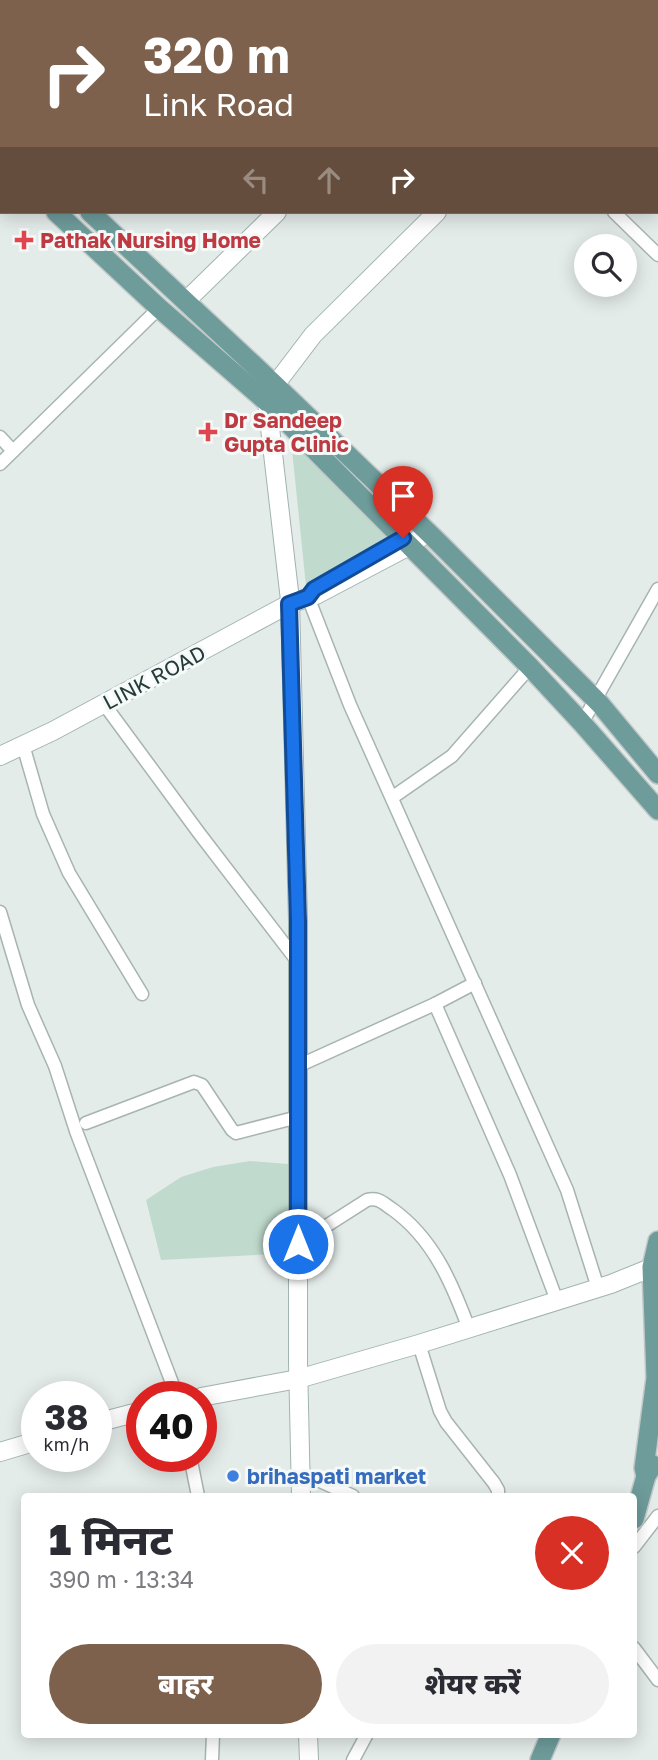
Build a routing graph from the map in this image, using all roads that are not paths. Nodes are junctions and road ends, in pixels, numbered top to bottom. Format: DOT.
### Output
graph roads {
  1 [pos="58,214"];
  2 [pos="92,214"];
  3 [pos="275,214"];
  4 [pos="436,214"];
  5 [pos="616,214"];
  6 [pos="658,255"];
  7 [pos="186,301"];
  8 [pos="159,309"];
  9 [pos="271,394"];
  10 [pos="0,437"];
  11 [pos="13,451"];
  12 [pos="0,464"];
  13 [pos="423,528"];
  14 [pos="407,542"];
  15 [pos="658,589"];
  16 [pos="308,597"];
  17 [pos="289,604"];
  18 [pos="530,667"];
  19 [pos="596,701"];
  20 [pos="104,704"];
  21 [pos="582,723"];
  22 [pos="23,745"];
  23 [pos="0,756"];
  24 [pos="658,775"];
  25 [pos="393,797"];
  26 [pos="658,810"];
  27 [pos="0,912"];
  28 [pos="298,962"];
  29 [pos="475,983"];
  30 [pos="142,994"];
  31 [pos="435,1004"];
  32 [pos="298,1066"];
  33 [pos="298,1117"];
  34 [pos="86,1123"];
  35 [pos="658,1241"];
  36 [pos="298,1244"];
  37 [pos="655,1266"];
  38 [pos="598,1288"];
  39 [pos="557,1301"];
  40 [pos="469,1329"];
  41 [pos="419,1344"];
  42 [pos="298,1379"];
  43 [pos="171,1381"];
  44 [pos="217,1394"];
  45 [pos="658,1432"];
  46 [pos="21,1446"];
  47 [pos="0,1452"];
  48 [pos="193,1472"];
  49 [pos="300,1472"];
  50 [pos="646,1476"];
  51 [pos="197,1493"];
  52 [pos="301,1493"];
  53 [pos="347,1493"];
  54 [pos="498,1493"];
  55 [pos="637,1509"];
  56 [pos="658,1516"];
  57 [pos="637,1543"];
  58 [pos="637,1652"];
  59 [pos="658,1680"];
  60 [pos="213,1738"];
  61 [pos="308,1738"];
  62 [pos="365,1738"];
  63 [pos="549,1738"];
  64 [pos="212,1760"];
  65 [pos="309,1760"];
  66 [pos="353,1760"];
  67 [pos="540,1760"];
  1 -- 8 [label="main road"];
  2 -- 7 [label="main road"];
  3 -- 7 [label="street"];
  4 -- 9 [label="street"];
  5 -- 6 [label="street"];
  7 -- 9 [label="main road"];
  8 -- 9 [label="main road"];
  8 -- 11 [label="street"];
  9 -- 13 [label="main road"];
  9 -- 14 [label="main road"];
  9 -- 17 [label="street"];
  10 -- 11 [label="street"];
  11 -- 12 [label="street"];
  13 -- 14 [label="street, LINK ROAD"];
  13 -- 19 [label="main road"];
  14 -- 16 [label="street, LINK ROAD"];
  14 -- 18 [label="main road"];
  15 -- 19 [label="street"];
  16 -- 17 [label="street, LINK ROAD"];
  16 -- 25 [label="street"];
  17 -- 20 [label="street, LINK ROAD"];
  17 -- 28 [label="street"];
  18 -- 21 [label="main road"];
  18 -- 25 [label="street"];
  19 -- 21 [label="street"];
  19 -- 24 [label="main road"];
  20 -- 22 [label="street, LINK ROAD"];
  20 -- 28 [label="street"];
  21 -- 26 [label="main road"];
  22 -- 23 [label="street, LINK ROAD"];
  22 -- 30 [label="street"];
  25 -- 29 [label="street"];
  27 -- 43 [label="street"];
  28 -- 32 [label="street"];
  29 -- 31 [label="street"];
  29 -- 38 [label="street"];
  31 -- 32 [label="street"];
  31 -- 39 [label="street"];
  32 -- 33 [label="street"];
  33 -- 34 [label="street"];
  33 -- 36 [label="street"];
  35 -- 37 [label="main road"];
  36 -- 40 [label="street"];
  36 -- 42 [label="street"];
  37 -- 38 [label="street"];
  37 -- 50 [label="main road"];
  38 -- 39 [label="street"];
  39 -- 40 [label="street"];
  40 -- 41 [label="street"];
  41 -- 42 [label="street"];
  41 -- 54 [label="street"];
  42 -- 44 [label="street"];
  42 -- 49 [label="street"];
  45 -- 50 [label="main road"];
  46 -- 47 [label="street"];
  48 -- 51 [label="street"];
  49 -- 52 [label="street"];
  49 -- 53 [label="street"];
  50 -- 55 [label="main road"];
  56 -- 57 [label="street"];
  58 -- 59 [label="street"];
  60 -- 64 [label="street"];
  61 -- 65 [label="street"];
  62 -- 66 [label="street"];
  63 -- 67 [label="main road"];
}
